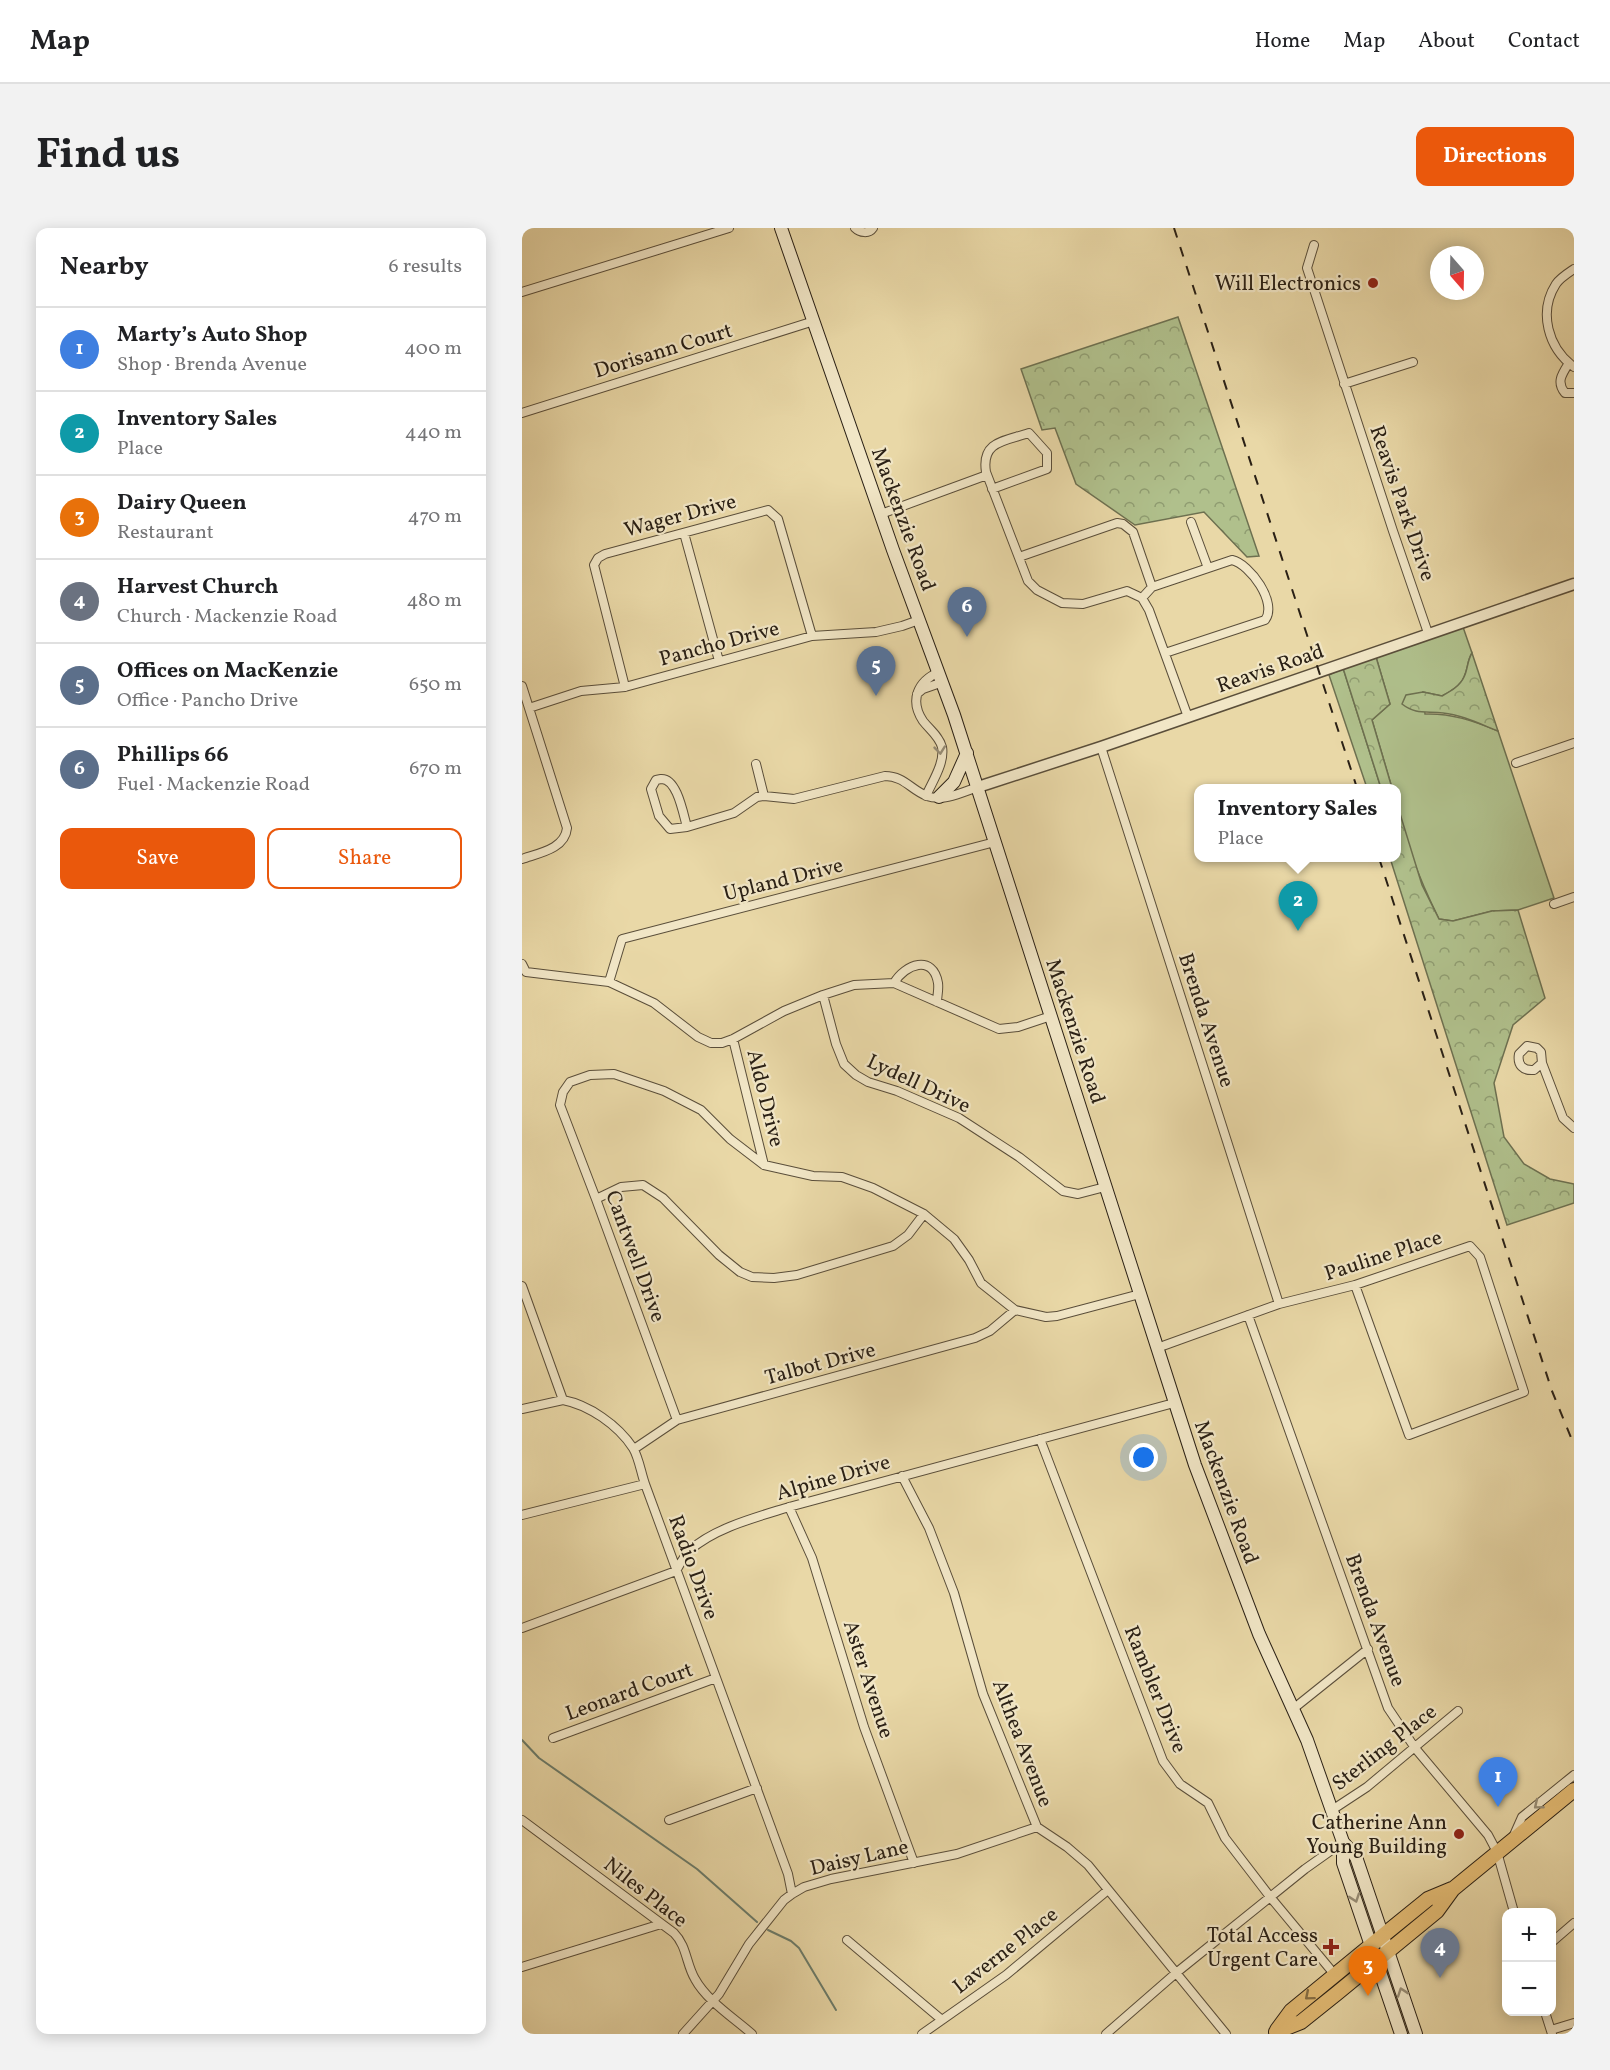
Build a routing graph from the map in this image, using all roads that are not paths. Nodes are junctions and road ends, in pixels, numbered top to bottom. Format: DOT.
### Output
graph roads {
  1 [pos="729,228"];
  2 [pos="782,228"];
  3 [pos="855,228"];
  4 [pos="873,228"];
  5 [pos="1314,245"];
  6 [pos="1574,269"];
  7 [pos="522,292"];
  8 [pos="814,321"];
  9 [pos="1413,362"];
  10 [pos="1571,365"];
  11 [pos="1344,384"];
  12 [pos="1574,393"];
  13 [pos="522,413"];
  14 [pos="987,475"];
  15 [pos="992,489"];
  16 [pos="881,514"];
  17 [pos="1191,522"];
  18 [pos="684,533"];
  19 [pos="1018,557"];
  20 [pos="1208,568"];
  21 [pos="1574,584"];
  22 [pos="1152,587"];
  23 [pos="1142,598"];
  24 [pos="919,620"];
  25 [pos="1428,633"];
  26 [pos="812,636"];
  27 [pos="1165,653"];
  28 [pos="719,662"];
  29 [pos="941,677"];
  30 [pos="522,686"];
  31 [pos="625,687"];
  32 [pos="529,708"];
  33 [pos="1188,717"];
  34 [pos="1574,743"];
  35 [pos="1101,747"];
  36 [pos="967,753"];
  37 [pos="1516,763"];
  38 [pos="756,764"];
  39 [pos="978,787"];
  40 [pos="764,796"];
  41 [pos="933,797"];
  42 [pos="687,826"];
  43 [pos="995,842"];
  44 [pos="522,859"];
  45 [pos="1574,897"];
  46 [pos="1554,904"];
  47 [pos="524,968"];
  48 [pos="609,982"];
  49 [pos="894,983"];
  50 [pos="823,995"];
  51 [pos="937,1002"];
  52 [pos="1051,1016"];
  53 [pos="733,1039"];
  54 [pos="1542,1063"];
  55 [pos="1574,1128"];
  56 [pos="764,1166"];
  57 [pos="1105,1187"];
  58 [pos="597,1199"];
  59 [pos="924,1214"];
  60 [pos="1355,1285"];
  61 [pos="522,1286"];
  62 [pos="1140,1294"];
  63 [pos="1279,1304"];
  64 [pos="1015,1311"];
  65 [pos="1248,1315"];
  66 [pos="1157,1348"];
  67 [pos="563,1400"];
  68 [pos="1174,1403"];
  69 [pos="522,1409"];
  70 [pos="677,1420"];
  71 [pos="1040,1439"];
  72 [pos="634,1449"];
  73 [pos="902,1476"];
  74 [pos="645,1484"];
  75 [pos="789,1507"];
  76 [pos="522,1515"];
  77 [pos="676,1571"];
  78 [pos="522,1628"];
  79 [pos="1368,1649"];
  80 [pos="716,1678"];
  81 [pos="1293,1709"];
  82 [pos="1458,1711"];
  83 [pos="553,1738"];
  84 [pos="1415,1748"];
  85 [pos="1574,1775"];
  86 [pos="757,1788"];
  87 [pos="1574,1790"];
  88 [pos="1574,1800"];
  89 [pos="1556,1805"];
  90 [pos="1332,1810"];
  91 [pos="522,1820"];
  92 [pos="669,1820"];
  93 [pos="1037,1827"];
  94 [pos="1511,1841"];
  95 [pos="1343,1842"];
  96 [pos="1497,1852"];
  97 [pos="914,1863"];
  98 [pos="1453,1888"];
  99 [pos="1108,1890"];
  100 [pos="792,1894"];
  101 [pos="1271,1898"];
  102 [pos="1513,1908"];
  103 [pos="1574,1923"];
  104 [pos="661,1924"];
  105 [pos="1383,1936"];
  106 [pos="1556,1938"];
  107 [pos="847,1940"];
  108 [pos="1371,1946"];
  109 [pos="1388,1950"];
  110 [pos="1376,1960"];
  111 [pos="522,1967"];
  112 [pos="1176,1973"];
  113 [pos="1335,1975"];
  114 [pos="713,2000"];
  115 [pos="1546,2016"];
  116 [pos="942,2020"];
  117 [pos="1574,2023"];
  118 [pos="1552,2032"];
  119 [pos="1275,2033"];
  120 [pos="683,2034"];
  121 [pos="752,2034"];
  122 [pos="922,2034"];
  123 [pos="1106,2034"];
  124 [pos="1226,2034"];
  125 [pos="1401,2034"];
  126 [pos="1416,2034"];
  1 -- 7 [label="street"];
  2 -- 8 [label="main road, Mackenzie Road"];
  3 -- 4 [label="street"];
  5 -- 11 [label="street, Reavis Park Drive"];
  6 -- 10 [label="street"];
  8 -- 13 [label="street, Dorisann Court"];
  8 -- 16 [label="main road, Mackenzie Road"];
  9 -- 11 [label="street"];
  10 -- 12 [label="street"];
  11 -- 25 [label="street, Reavis Park Drive"];
  14 -- 15 [label="street"];
  14 -- 15 [label="street"];
  14 -- 16 [label="street"];
  15 -- 19 [label="street"];
  16 -- 24 [label="main road, Mackenzie Road"];
  17 -- 20 [label="street"];
  18 -- 26 [label="street, Wager Drive"];
  18 -- 28 [label="street"];
  18 -- 31 [label="street, Wager Drive"];
  19 -- 22 [label="street"];
  19 -- 23 [label="street"];
  20 -- 22 [label="street"];
  20 -- 27 [label="street"];
  21 -- 25 [label="street, Reavis Road"];
  22 -- 23 [label="street"];
  23 -- 27 [label="street"];
  24 -- 26 [label="street, Pancho Drive"];
  24 -- 29 [label="main road, Mackenzie Road"];
  25 -- 33 [label="street, Reavis Road"];
  26 -- 28 [label="street, Pancho Drive"];
  27 -- 33 [label="street"];
  28 -- 31 [label="street, Pancho Drive"];
  29 -- 36 [label="main road, Mackenzie Road"];
  29 -- 41 [label="street, one-way"];
  30 -- 32 [label="street"];
  31 -- 32 [label="street, Pancho Drive"];
  32 -- 44 [label="street"];
  33 -- 35 [label="street, Reavis Road"];
  34 -- 37 [label="street"];
  35 -- 39 [label="street, Reavis Road"];
  35 -- 63 [label="street, Brenda Avenue"];
  36 -- 39 [label="main road, Mackenzie Road"];
  36 -- 41 [label="main road"];
  38 -- 40 [label="street"];
  39 -- 41 [label="street"];
  39 -- 43 [label="main road, Mackenzie Road"];
  40 -- 41 [label="street"];
  40 -- 42 [label="street"];
  42 -- 42 [label="street"];
  43 -- 48 [label="street, Upland Drive"];
  43 -- 52 [label="main road, Mackenzie Road"];
  45 -- 46 [label="street"];
  47 -- 48 [label="street"];
  48 -- 53 [label="street"];
  49 -- 50 [label="street"];
  49 -- 51 [label="street"];
  49 -- 51 [label="street"];
  50 -- 53 [label="street"];
  50 -- 57 [label="street, Lydell Drive"];
  51 -- 52 [label="street"];
  52 -- 57 [label="main road, Mackenzie Road"];
  53 -- 56 [label="street, Aldo Drive"];
  54 -- 55 [label="street"];
  56 -- 58 [label="street, Cantwell Drive"];
  56 -- 59 [label="street"];
  57 -- 62 [label="main road, Mackenzie Road"];
  58 -- 59 [label="street"];
  58 -- 70 [label="street, Cantwell Drive"];
  59 -- 64 [label="street"];
  60 -- 60 [label="street, Pauline Place"];
  60 -- 63 [label="street, Pauline Place"];
  61 -- 67 [label="street"];
  62 -- 64 [label="street"];
  62 -- 66 [label="main road, Mackenzie Road"];
  63 -- 65 [label="street, Pauline Place"];
  64 -- 70 [label="street, Talbot Drive"];
  65 -- 66 [label="street, Pauline Place"];
  65 -- 79 [label="street, Brenda Avenue"];
  66 -- 68 [label="main road, Mackenzie Road"];
  67 -- 69 [label="street"];
  67 -- 72 [label="street, Radio Drive"];
  68 -- 71 [label="street, Alpine Drive"];
  68 -- 81 [label="main road, Mackenzie Road"];
  70 -- 72 [label="street, Talbot Drive"];
  71 -- 73 [label="street, Alpine Drive"];
  71 -- 101 [label="street, Rambler Drive"];
  72 -- 74 [label="street, Radio Drive"];
  73 -- 75 [label="street, Alpine Drive"];
  73 -- 93 [label="street, Althea Avenue"];
  74 -- 76 [label="street"];
  74 -- 77 [label="street, Radio Drive"];
  75 -- 77 [label="street, Alpine Drive"];
  75 -- 97 [label="street, Aster Avenue"];
  77 -- 78 [label="street"];
  77 -- 80 [label="street, Radio Drive"];
  79 -- 81 [label="street"];
  79 -- 84 [label="street, Brenda Avenue"];
  80 -- 83 [label="street, Leonard Court"];
  80 -- 86 [label="street, Radio Drive"];
  81 -- 90 [label="main road, Mackenzie Road"];
  82 -- 84 [label="street, Sterling Place"];
  84 -- 90 [label="street, Sterling Place"];
  84 -- 96 [label="street, Brenda Avenue"];
  85 -- 94 [label="street, one-way"];
  86 -- 92 [label="street"];
  86 -- 100 [label="street, Radio Drive"];
  87 -- 89 [label="main road"];
  88 -- 89 [label="street"];
  89 -- 94 [label="main road"];
  90 -- 95 [label="main road, Mackenzie Road"];
  91 -- 104 [label="street, Niles Place"];
  93 -- 97 [label="street, Daisy Lane"];
  93 -- 99 [label="street, Althea Avenue"];
  94 -- 96 [label="main road"];
  95 -- 101 [label="street"];
  95 -- 105 [label="main road, Mackenzie Road"];
  95 -- 108 [label="main road, Mackenzie Road, one-way"];
  96 -- 98 [label="main road"];
  96 -- 102 [label="street, Brenda Avenue"];
  97 -- 100 [label="street, Daisy Lane"];
  98 -- 105 [label="main road"];
  98 -- 109 [label="main road"];
  99 -- 112 [label="street, Althea Avenue"];
  99 -- 116 [label="street, Laverne Place"];
  100 -- 114 [label="street, Daisy Lane"];
  101 -- 112 [label="street"];
  101 -- 113 [label="street, Rambler Drive"];
  103 -- 106 [label="street"];
  104 -- 111 [label="street"];
  104 -- 114 [label="street, Niles Place"];
  105 -- 108 [label="main road"];
  105 -- 109 [label="main road, Mackenzie Road"];
  107 -- 116 [label="street"];
  108 -- 110 [label="main road, Mackenzie Road"];
  108 -- 113 [label="main road"];
  109 -- 110 [label="main road"];
  126 -- 109 [label="main road, Mackenzie Road, one-way"];
  110 -- 119 [label="main road"];
  110 -- 125 [label="main road, Mackenzie Road"];
  112 -- 123 [label="street"];
  112 -- 124 [label="street, Althea Avenue"];
  113 -- 119 [label="main road, one-way"];
  114 -- 120 [label="street, Daisy Lane"];
  114 -- 121 [label="street, Niles Place"];
  115 -- 118 [label="street"];
  116 -- 122 [label="street, Laverne Place"];
  117 -- 118 [label="street"];
}
